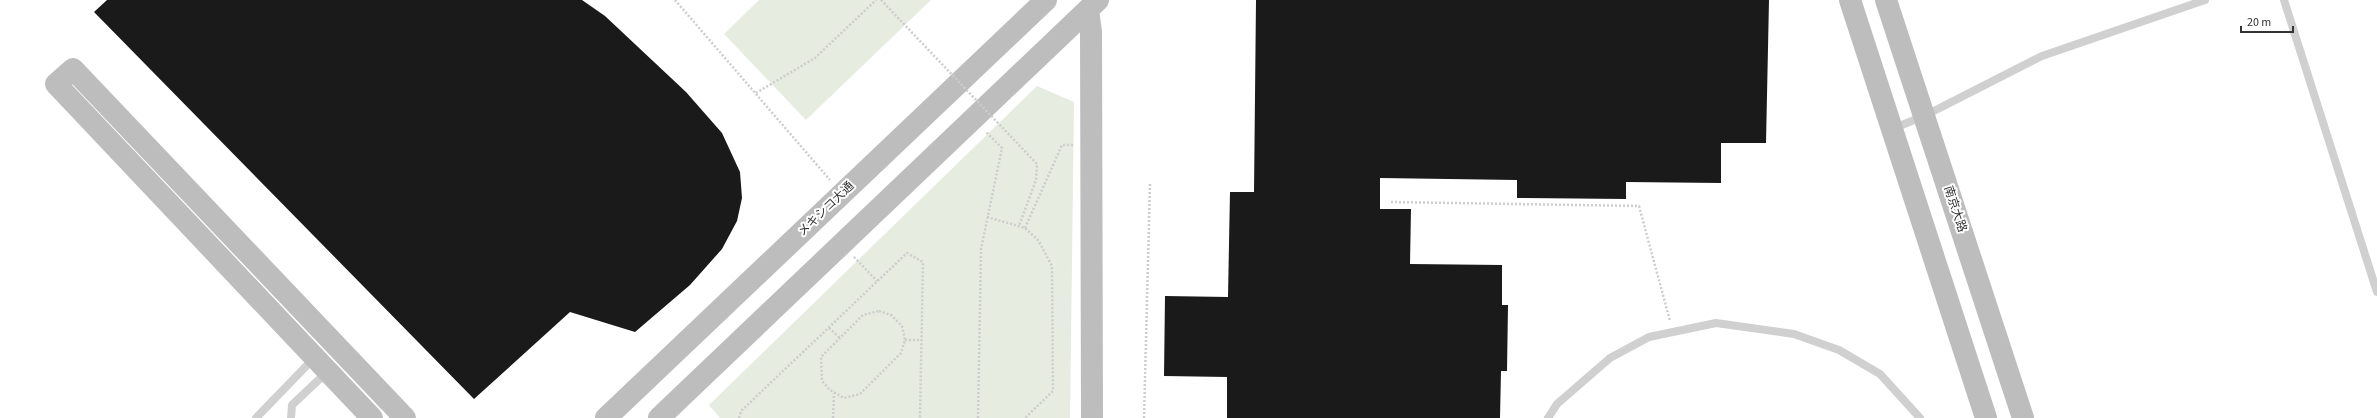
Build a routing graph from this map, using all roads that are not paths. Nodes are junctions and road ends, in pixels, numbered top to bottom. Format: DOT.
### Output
graph roads {
  1 [pos="1046,0"];
  2 [pos="1850,0"];
  3 [pos="1886,0"];
  4 [pos="2205,0"];
  5 [pos="2284,0"];
  6 [pos="1093,5"];
  7 [pos="1924,116"];
  8 [pos="1892,129"];
  9 [pos="2377,292"];
  10 [pos="321,364"];
  11 [pos="256,418"];
  12 [pos="291,418"];
  13 [pos="372,418"];
  14 [pos="405,418"];
  15 [pos="606,418"];
  16 [pos="659,418"];
  17 [pos="1092,418"];
  18 [pos="1548,418"];
  19 [pos="1920,418"];
  20 [pos="1986,418"];
  21 [pos="2023,418"];
  1 -- 15 [label="street, メキシコ大通"];
  2 -- 8 [label="street"];
  3 -- 7 [label="street, 南京大路"];
  4 -- 7 [label="lane"];
  5 -- 9 [label="lane"];
  6 -- 16 [label="street"];
  6 -- 17 [label="street"];
  7 -- 8 [label="lane"];
  7 -- 21 [label="street, 南京大路"];
  8 -- 20 [label="street"];
  10 -- 11 [label="lane"];
  10 -- 12 [label="lane"];
  10 -- 13 [label="street"];
  10 -- 14 [label="street"];
  18 -- 19 [label="lane"];
}
